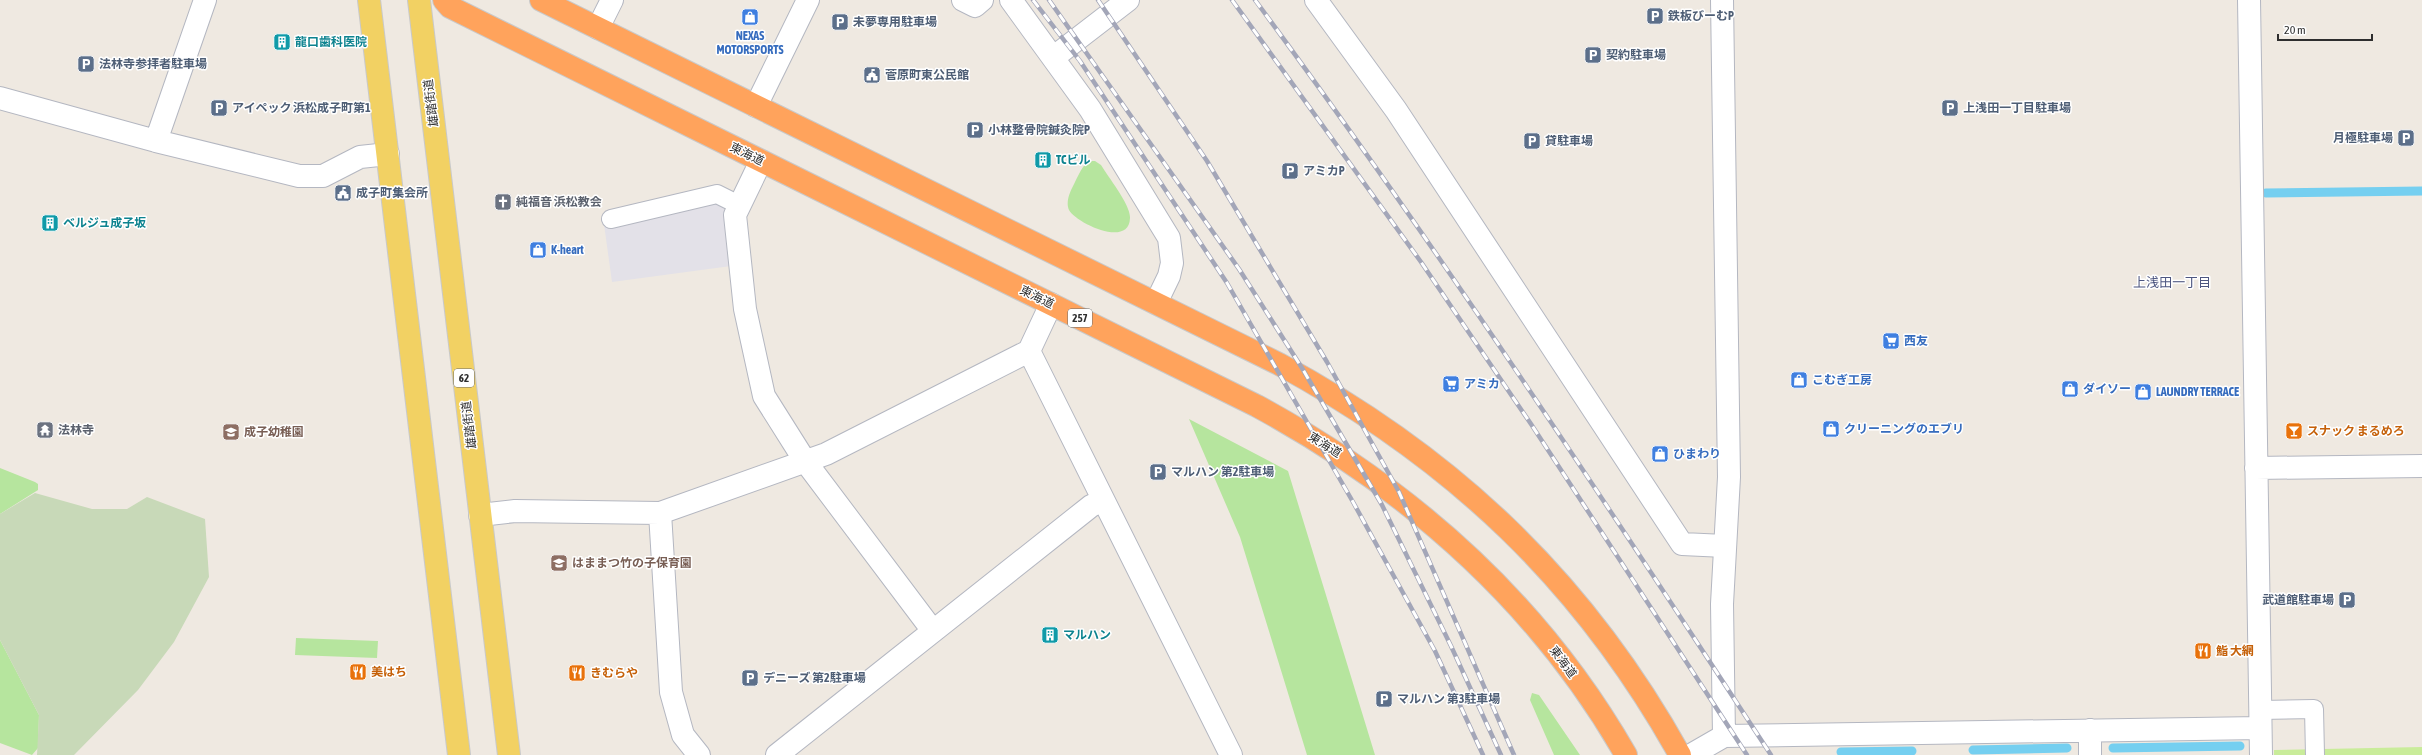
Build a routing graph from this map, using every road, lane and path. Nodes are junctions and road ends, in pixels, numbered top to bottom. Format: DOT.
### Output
graph roads {
  1 [pos="206,0"];
  2 [pos="369,0"];
  3 [pos="419,0"];
  4 [pos="444,0"];
  5 [pos="541,0"];
  6 [pos="612,0"];
  7 [pos="808,0"];
  8 [pos="963,0"];
  9 [pos="982,0"];
  10 [pos="1011,0"];
  11 [pos="1128,0"];
  12 [pos="1316,0"];
  13 [pos="1722,0"];
  14 [pos="2249,0"];
  15 [pos="598,28"];
  16 [pos="1054,57"];
  17 [pos="0,98"];
  18 [pos="756,106"];
  19 [pos="156,141"];
  20 [pos="388,154"];
  21 [pos="761,161"];
  22 [pos="739,205"];
  23 [pos="611,219"];
  24 [pos="1051,304"];
  25 [pos="1156,304"];
  26 [pos="1028,351"];
  27 [pos="805,461"];
  28 [pos="2422,466"];
  29 [pos="2256,468"];
  30 [pos="1103,500"];
  31 [pos="660,513"];
  32 [pos="480,515"];
  33 [pos="1725,546"];
  34 [pos="933,631"];
  35 [pos="2260,719"];
  36 [pos="2090,730"];
  37 [pos="1724,736"];
  38 [pos="459,755"];
  39 [pos="509,755"];
  40 [pos="699,755"];
  41 [pos="777,755"];
  42 [pos="1231,755"];
  43 [pos="1626,755"];
  44 [pos="1680,755"];
  45 [pos="1690,755"];
  46 [pos="2090,755"];
  47 [pos="2261,755"];
  48 [pos="2315,755"];
  1 -- 19 [label="street"];
  2 -- 20 [label="main road"];
  3 -- 32 [label="main road, 雄踏街道 / 62"];
  4 -- 21 [label="highway, 東海道 / 257"];
  5 -- 15 [label="highway"];
  6 -- 15 [label="street"];
  7 -- 18 [label="street"];
  8 -- 9 [label="street"];
  10 -- 16 [label="street"];
  11 -- 16 [label="street"];
  12 -- 33 [label="street"];
  13 -- 33 [label="street"];
  14 -- 29 [label="street"];
  15 -- 18 [label="highway"];
  16 -- 25 [label="street"];
  17 -- 19 [label="street"];
  18 -- 25 [label="highway"];
  19 -- 20 [label="street"];
  20 -- 38 [label="main road"];
  21 -- 22 [label="street"];
  21 -- 24 [label="highway, 東海道 / 257"];
  22 -- 23 [label="lane"];
  22 -- 27 [label="street"];
  24 -- 26 [label="street"];
  24 -- 43 [label="highway, 東海道 / 257"];
  25 -- 44 [label="highway"];
  26 -- 27 [label="street"];
  26 -- 30 [label="street"];
  27 -- 31 [label="street"];
  27 -- 34 [label="street"];
  28 -- 29 [label="street"];
  29 -- 35 [label="street"];
  30 -- 34 [label="street"];
  30 -- 42 [label="street"];
  31 -- 32 [label="street"];
  31 -- 40 [label="street"];
  32 -- 39 [label="main road, 雄踏街道 / 62"];
  33 -- 37 [label="street"];
  34 -- 41 [label="street"];
  35 -- 36 [label="street"];
  35 -- 47 [label="street"];
  35 -- 48 [label="lane"];
  36 -- 37 [label="street"];
  36 -- 46 [label="street"];
  37 -- 45 [label="street"];
}
